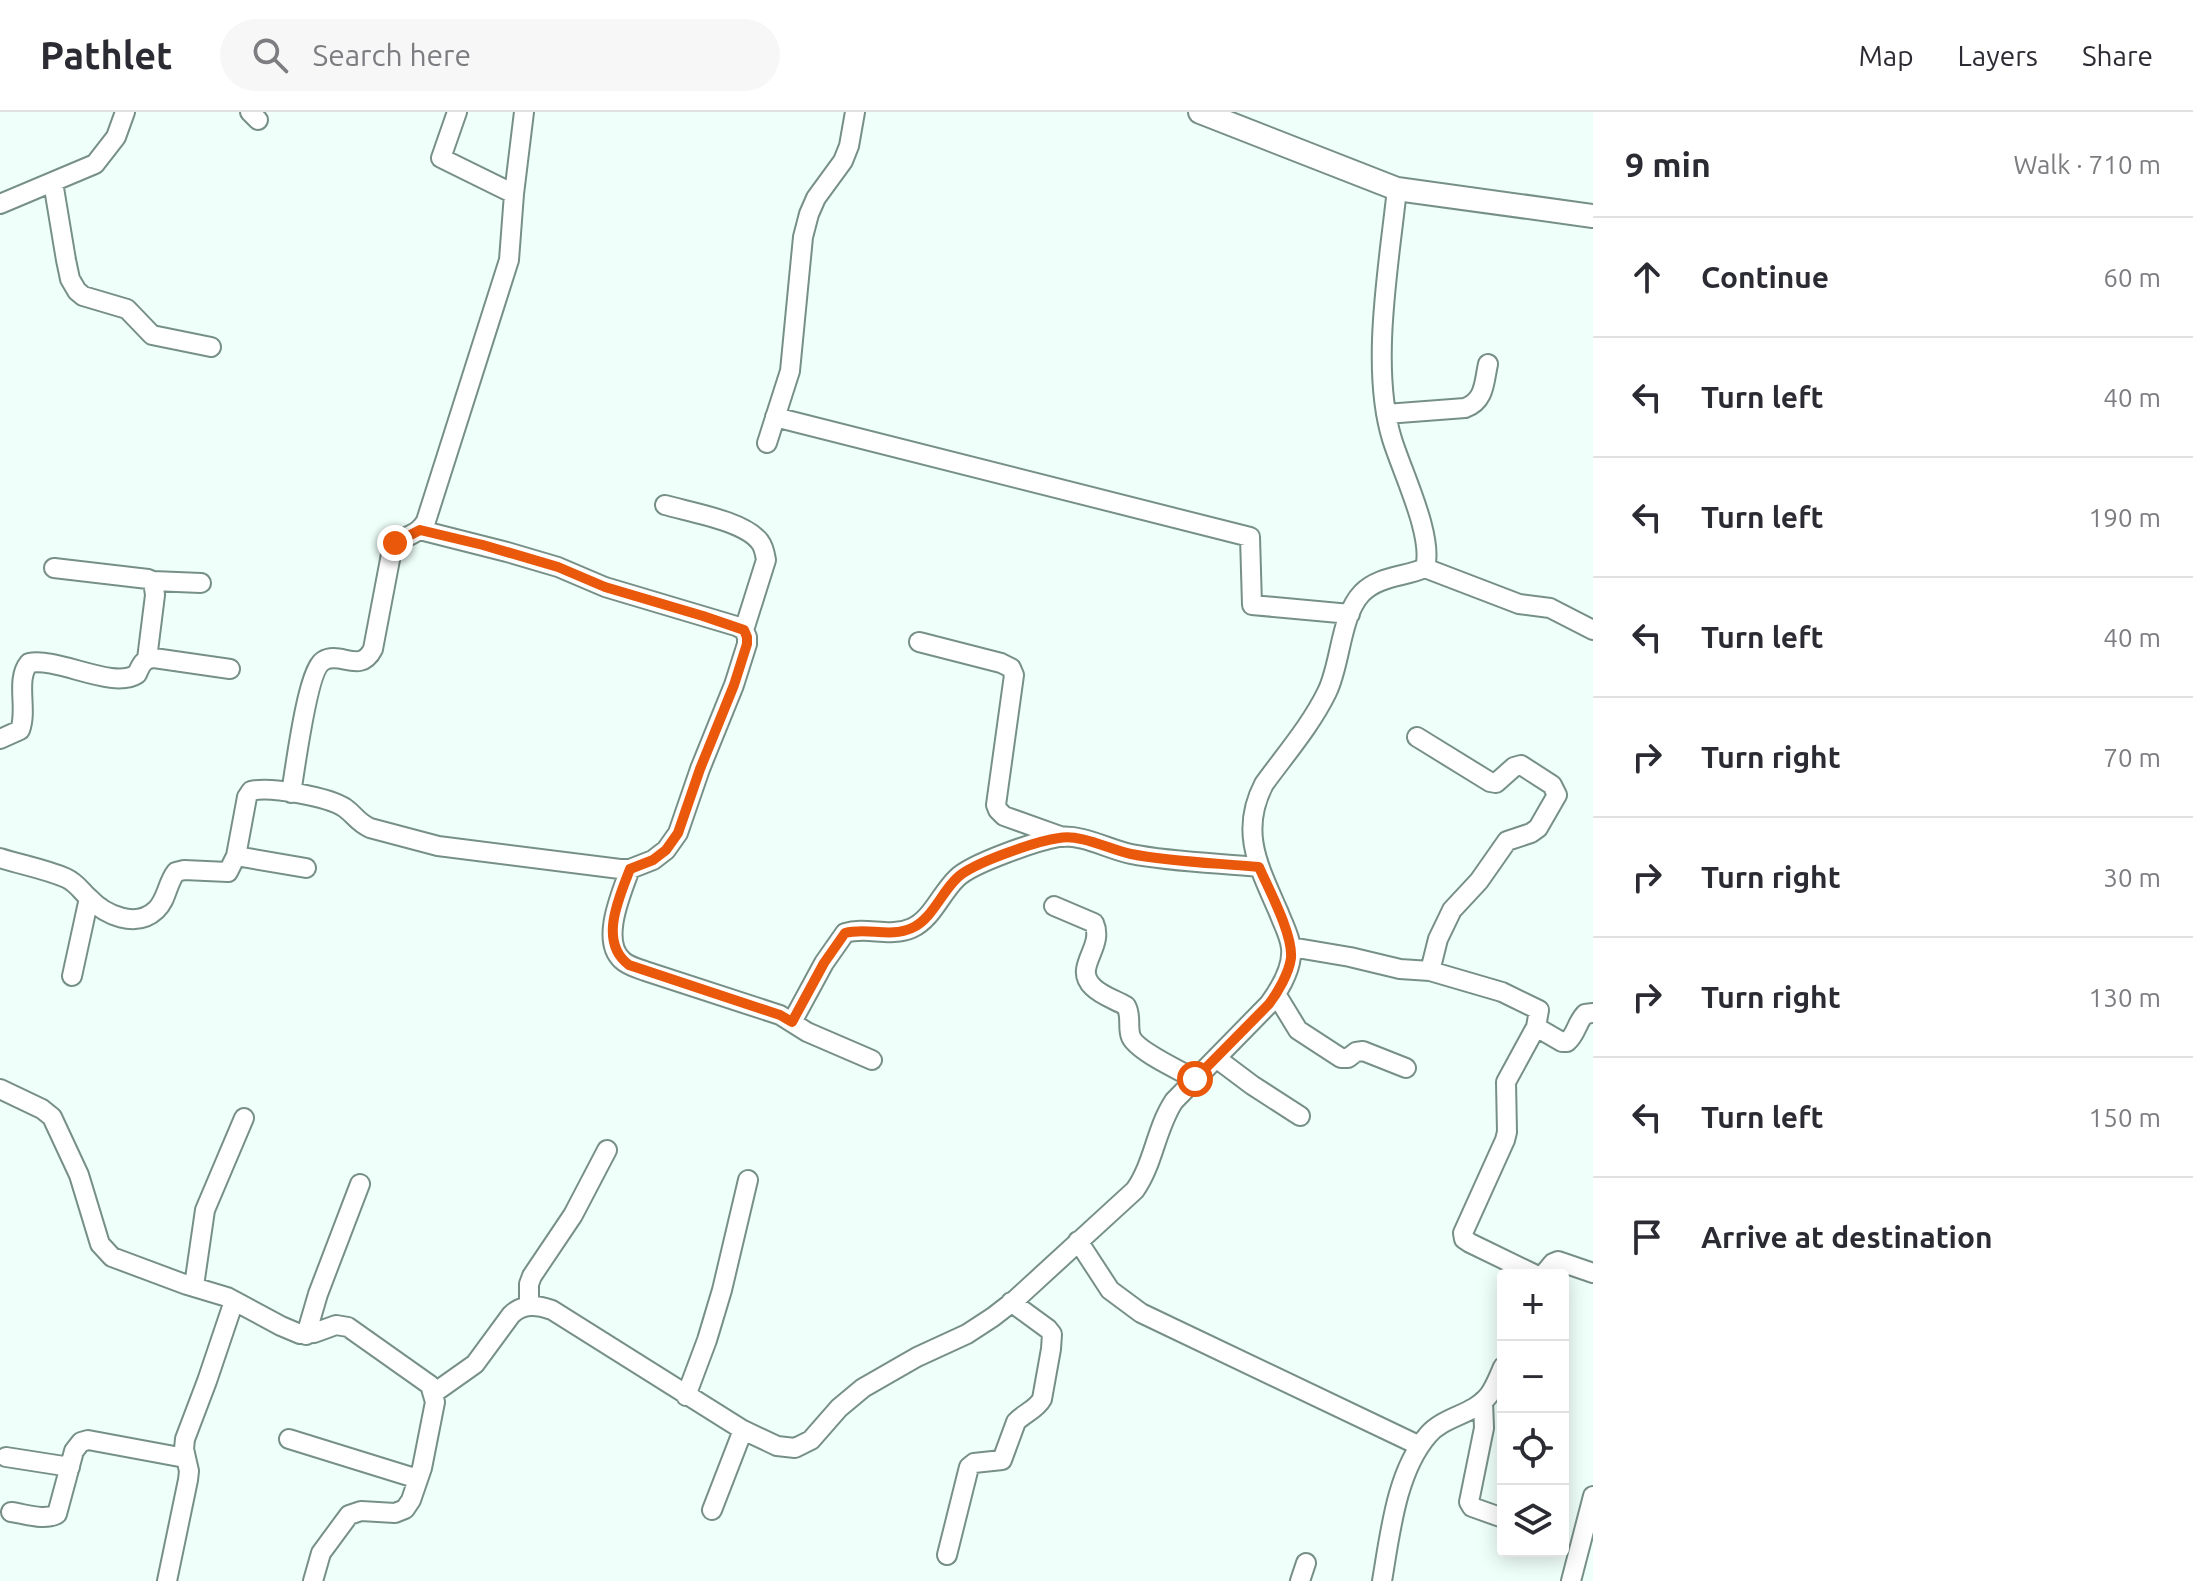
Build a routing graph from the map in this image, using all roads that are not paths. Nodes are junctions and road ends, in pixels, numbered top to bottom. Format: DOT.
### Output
graph roads {
  1 [pos="125,112"];
  2 [pos="457,112"];
  3 [pos="524,112"];
  4 [pos="855,112"];
  5 [pos="1200,112"];
  6 [pos="53,182"];
  7 [pos="1397,189"];
  8 [pos="514,194"];
  9 [pos="0,204"];
  10 [pos="1593,216"];
  11 [pos="211,347"];
  12 [pos="1488,364"];
  13 [pos="1386,414"];
  14 [pos="775,417"];
  15 [pos="767,443"];
  16 [pos="665,505"];
  17 [pos="420,530"];
  18 [pos="54,568"];
  19 [pos="1425,568"];
  20 [pos="153,581"];
  21 [pos="201,583"];
  22 [pos="1350,614"];
  23 [pos="744,630"];
  24 [pos="1593,630"];
  25 [pos="919,642"];
  26 [pos="147,659"];
  27 [pos="230,669"];
  28 [pos="1417,737"];
  29 [pos="0,739"];
  30 [pos="291,793"];
  31 [pos="1063,837"];
  32 [pos="236,856"];
  33 [pos="0,858"];
  34 [pos="1259,867"];
  35 [pos="306,868"];
  36 [pos="630,869"];
  37 [pos="89,898"];
  38 [pos="1054,906"];
  39 [pos="1291,947"];
  40 [pos="1430,971"];
  41 [pos="72,976"];
  42 [pos="1276,994"];
  43 [pos="1593,1013"];
  44 [pos="792,1022"];
  45 [pos="1536,1027"];
  46 [pos="1216,1058"];
  47 [pos="872,1060"];
  48 [pos="1406,1068"];
  49 [pos="1195,1079"];
  50 [pos="0,1089"];
  51 [pos="1300,1116"];
  52 [pos="244,1118"];
  53 [pos="607,1150"];
  54 [pos="748,1180"];
  55 [pos="360,1184"];
  56 [pos="1078,1241"];
  57 [pos="1524,1269"];
  58 [pos="1548,1269"];
  59 [pos="1593,1273"];
  60 [pos="194,1286"];
  61 [pos="234,1301"];
  62 [pos="1011,1302"];
  63 [pos="529,1306"];
  64 [pos="306,1335"];
  65 [pos="1497,1379"];
  66 [pos="434,1393"];
  67 [pos="686,1396"];
  68 [pos="1483,1401"];
  69 [pos="743,1430"];
  70 [pos="289,1439"];
  71 [pos="1420,1446"];
  72 [pos="6,1457"];
  73 [pos="185,1458"];
  74 [pos="70,1467"];
  75 [pos="418,1479"];
  76 [pos="1593,1496"];
  77 [pos="712,1510"];
  78 [pos="11,1512"];
  79 [pos="1497,1516"];
  80 [pos="1572,1540"];
  81 [pos="947,1555"];
  82 [pos="167,1581"];
  83 [pos="313,1581"];
  84 [pos="1382,1581"];
  85 [pos="1571,1581"];
  1 -- 6 [label="street"];
  2 -- 8 [label="street"];
  3 -- 8 [label="street"];
  4 -- 14 [label="street"];
  5 -- 7 [label="street"];
  6 -- 9 [label="street"];
  6 -- 11 [label="street"];
  7 -- 10 [label="street"];
  7 -- 13 [label="street"];
  8 -- 17 [label="street"];
  12 -- 13 [label="street"];
  13 -- 19 [label="street"];
  14 -- 15 [label="street"];
  14 -- 22 [label="street"];
  16 -- 23 [label="street"];
  17 -- 23 [label="street"];
  17 -- 30 [label="street"];
  18 -- 20 [label="street"];
  19 -- 22 [label="street"];
  19 -- 24 [label="street"];
  20 -- 21 [label="street"];
  20 -- 26 [label="street"];
  22 -- 34 [label="street"];
  23 -- 36 [label="street"];
  25 -- 31 [label="street"];
  26 -- 27 [label="street"];
  26 -- 29 [label="street"];
  28 -- 40 [label="street"];
  30 -- 32 [label="street"];
  30 -- 36 [label="street"];
  31 -- 34 [label="street"];
  31 -- 44 [label="street"];
  32 -- 35 [label="street"];
  32 -- 37 [label="street"];
  33 -- 37 [label="street"];
  34 -- 39 [label="street"];
  36 -- 44 [label="street"];
  37 -- 41 [label="street"];
  38 -- 49 [label="street"];
  39 -- 40 [label="street"];
  39 -- 42 [label="street"];
  40 -- 45 [label="street"];
  42 -- 46 [label="street"];
  42 -- 48 [label="street"];
  43 -- 45 [label="street"];
  44 -- 47 [label="street"];
  45 -- 57 [label="street"];
  46 -- 49 [label="street"];
  46 -- 51 [label="street"];
  49 -- 56 [label="street"];
  50 -- 60 [label="street"];
  52 -- 60 [label="street"];
  53 -- 63 [label="street"];
  54 -- 67 [label="street"];
  55 -- 64 [label="street"];
  56 -- 62 [label="street"];
  56 -- 71 [label="street"];
  58 -- 59 [label="street"];
  60 -- 61 [label="street"];
  61 -- 64 [label="street"];
  61 -- 73 [label="street"];
  62 -- 69 [label="street"];
  62 -- 81 [label="street"];
  63 -- 66 [label="street"];
  63 -- 67 [label="street"];
  64 -- 66 [label="street"];
  65 -- 68 [label="street"];
  66 -- 75 [label="street"];
  67 -- 69 [label="street"];
  68 -- 71 [label="street"];
  68 -- 79 [label="street"];
  69 -- 77 [label="street"];
  70 -- 75 [label="street"];
  71 -- 84 [label="street"];
  72 -- 74 [label="street"];
  73 -- 74 [label="street"];
  73 -- 82 [label="street"];
  74 -- 78 [label="street"];
  75 -- 83 [label="street"];
  76 -- 80 [label="street"];
  80 -- 85 [label="street"];
}
